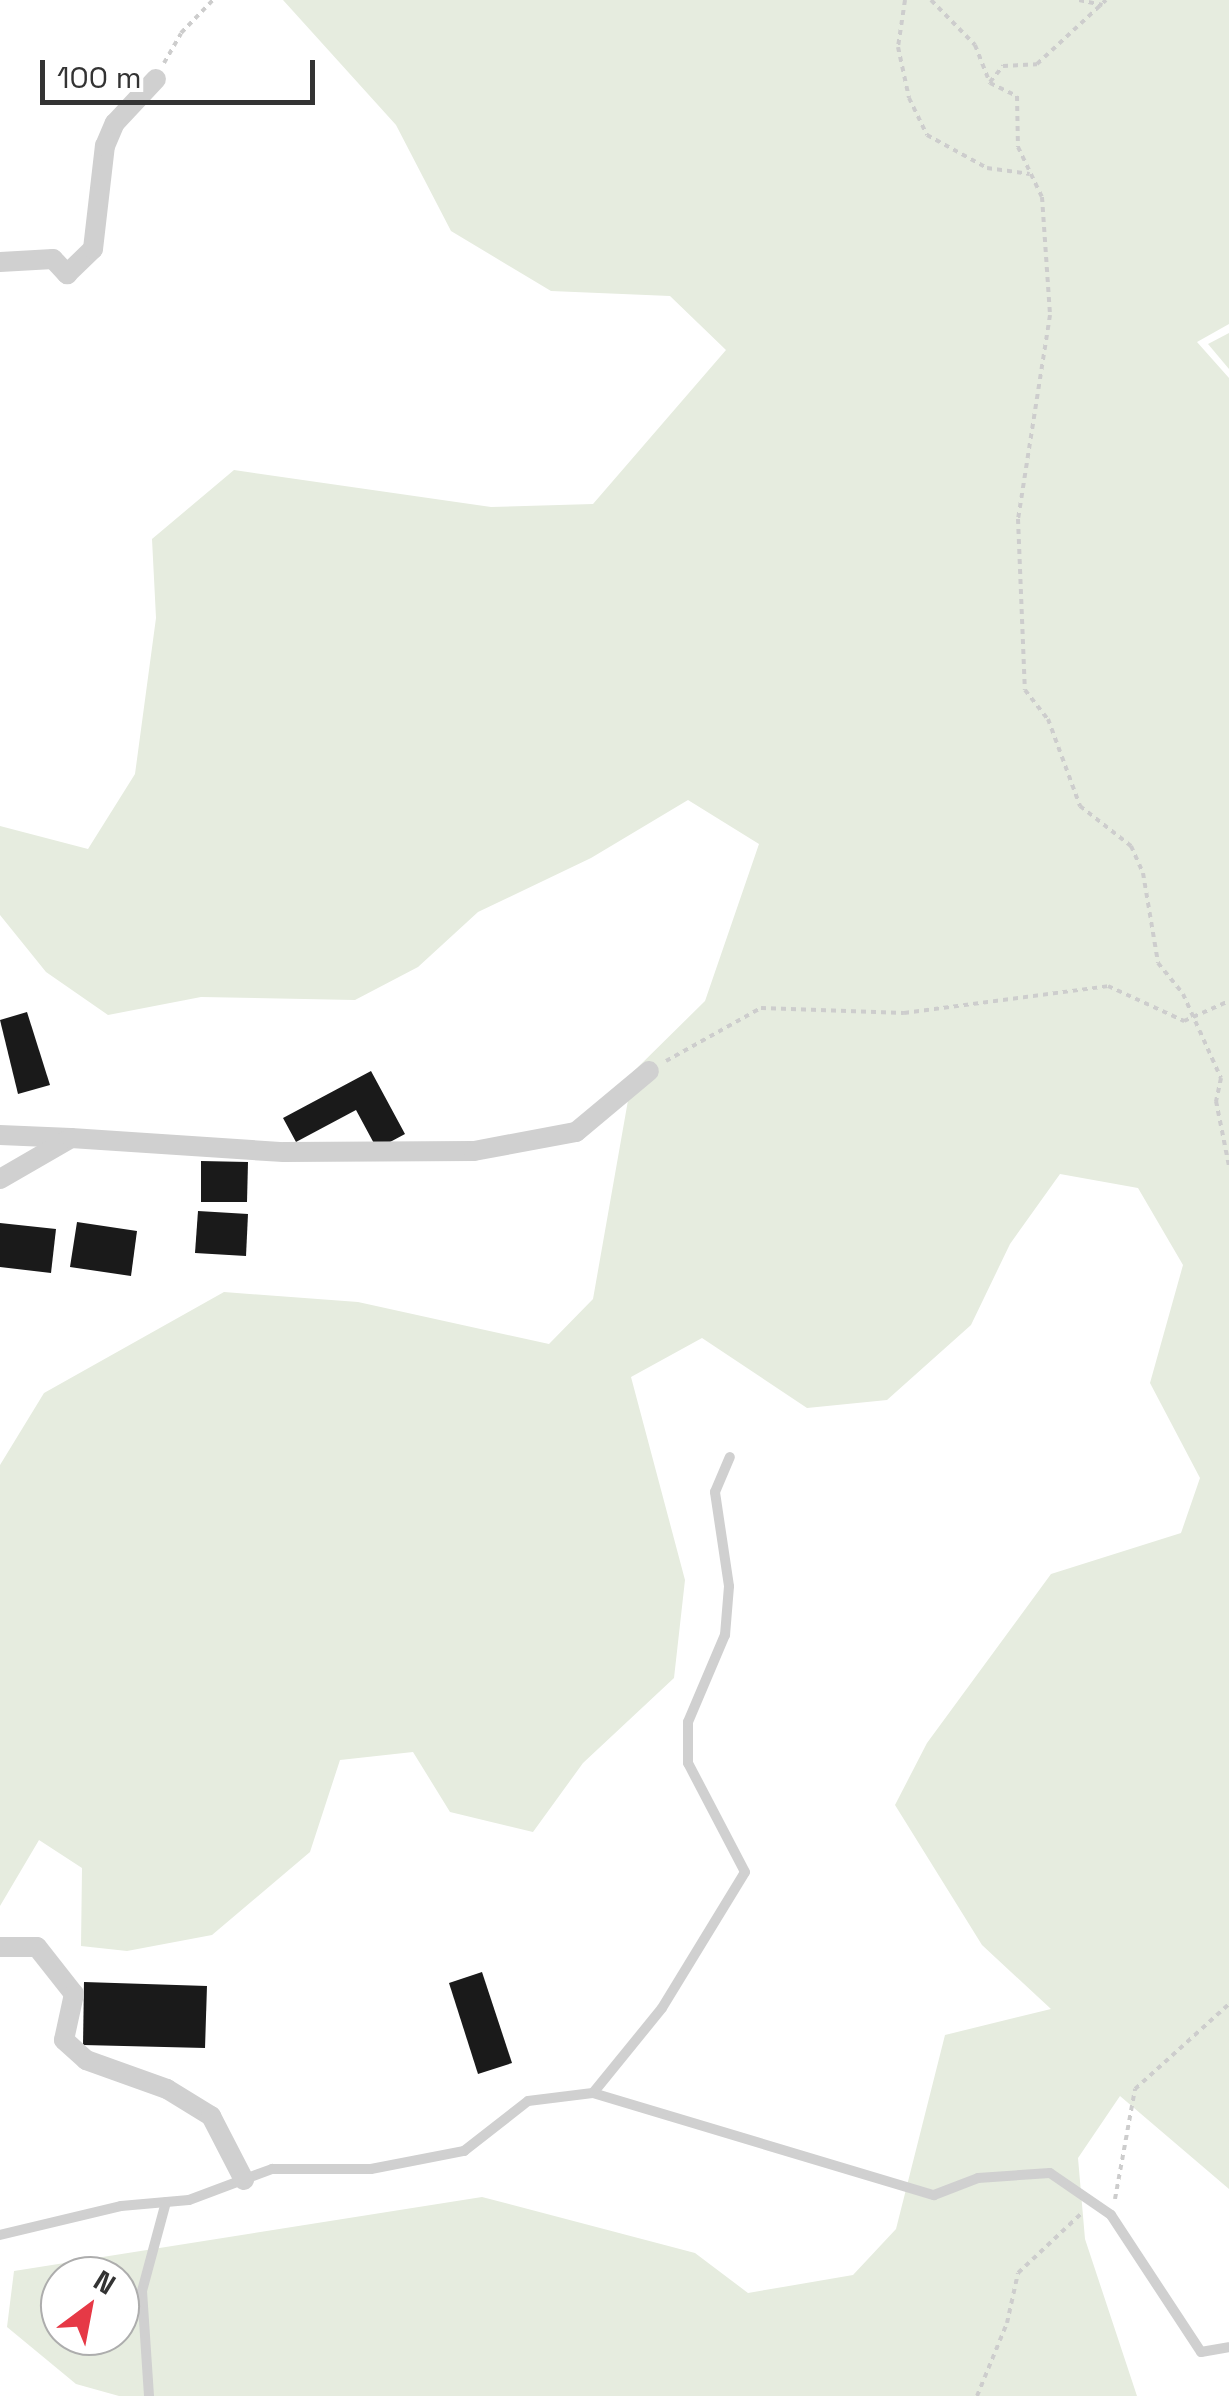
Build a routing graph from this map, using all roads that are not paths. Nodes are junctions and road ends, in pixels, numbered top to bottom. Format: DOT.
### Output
graph roads {
  1 [pos="156,79"];
  2 [pos="0,262"];
  3 [pos="649,1071"];
  4 [pos="0,1135"];
  5 [pos="71,1138"];
  6 [pos="0,1179"];
  7 [pos="730,1457"];
  8 [pos="0,1947"];
  9 [pos="593,2093"];
  10 [pos="244,2180"];
  11 [pos="166,2202"];
  12 [pos="0,2235"];
  13 [pos="1229,2347"];
  14 [pos="149,2396"];
  1 -- 2 [label="street"];
  3 -- 5 [label="street"];
  4 -- 5 [label="street"];
  5 -- 6 [label="street"];
  7 -- 9 [label="lane"];
  8 -- 10 [label="street"];
  9 -- 10 [label="lane"];
  9 -- 13 [label="lane"];
  10 -- 11 [label="lane"];
  11 -- 12 [label="lane"];
  11 -- 14 [label="lane"];
}
